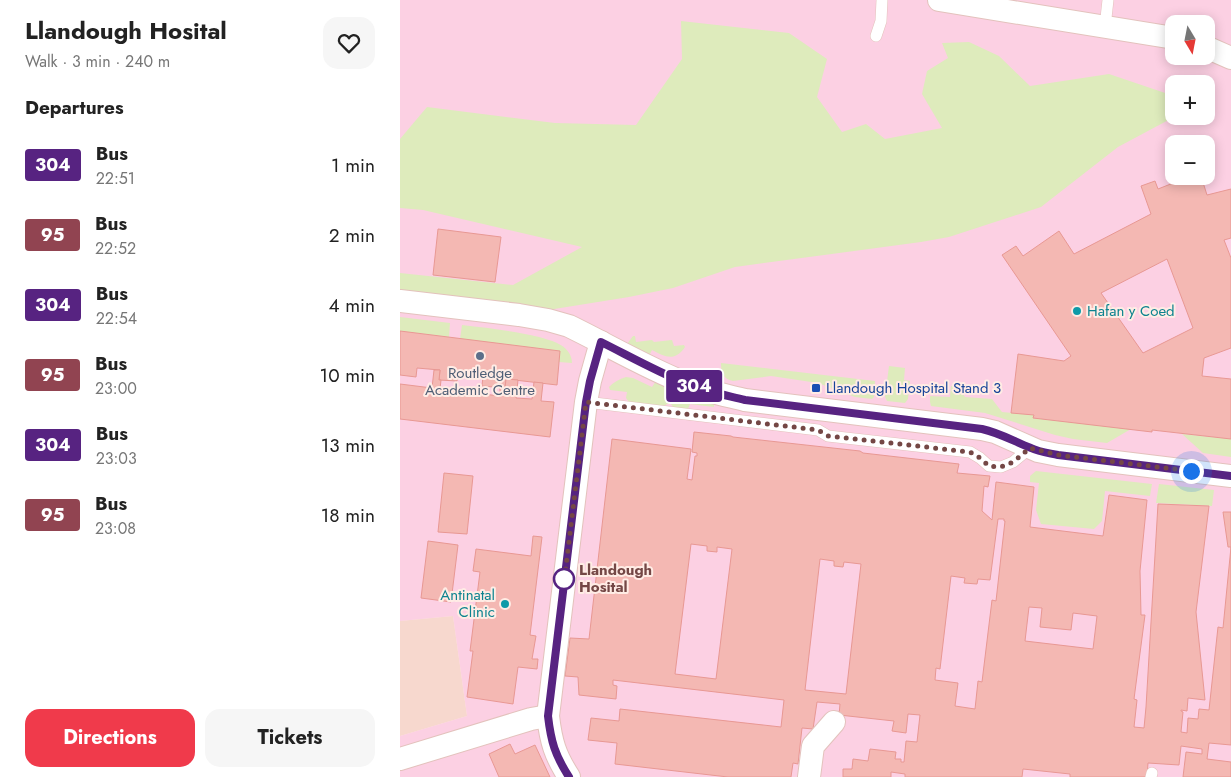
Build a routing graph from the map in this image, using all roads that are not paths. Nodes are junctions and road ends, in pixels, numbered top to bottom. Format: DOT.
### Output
graph roads {
  1 [pos="882,0"];
  2 [pos="939,0"];
  3 [pos="1108,0"];
  4 [pos="1105,27"];
  5 [pos="876,36"];
  6 [pos="1165,37"];
  7 [pos="1215,51"];
  8 [pos="1231,58"];
  9 [pos="400,301"];
  10 [pos="601,342"];
  11 [pos="586,402"];
  12 [pos="1030,448"];
  13 [pos="1231,476"];
  14 [pos="548,716"];
  15 [pos="834,722"];
  16 [pos="400,759"];
  17 [pos="569,777"];
  18 [pos="809,777"];
  1 -- 5 [label="lane"];
  2 -- 4 [label="street"];
  3 -- 4 [label="lane"];
  4 -- 6 [label="street"];
  7 -- 8 [label="street"];
  9 -- 10 [label="street"];
  10 -- 11 [label="street"];
  10 -- 12 [label="street"];
  11 -- 12 [label="lane"];
  11 -- 14 [label="street"];
  12 -- 13 [label="street"];
  14 -- 16 [label="street"];
  14 -- 17 [label="street"];
  15 -- 18 [label="street"];
}
